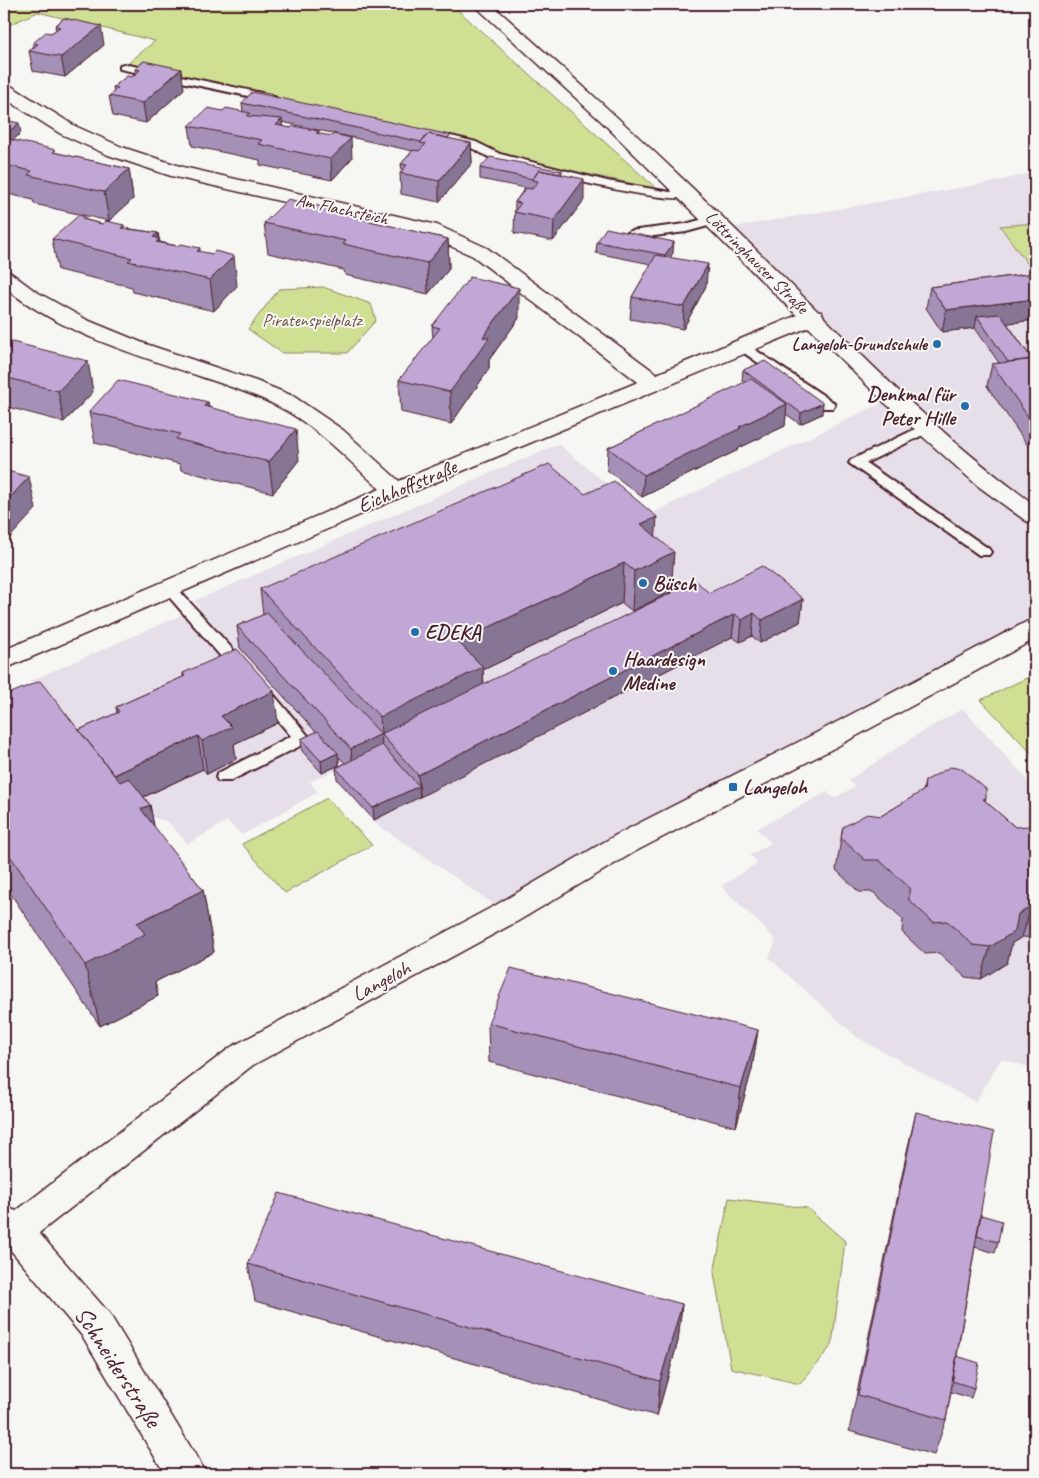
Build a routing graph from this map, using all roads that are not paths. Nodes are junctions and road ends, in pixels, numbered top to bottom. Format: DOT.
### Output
graph roads {
  1 [pos="481,4"];
  2 [pos="124,67"];
  3 [pos="4,90"];
  4 [pos="284,101"];
  5 [pos="435,136"];
  6 [pos="688,194"];
  7 [pos="715,220"];
  8 [pos="630,235"];
  9 [pos="4,277"];
  10 [pos="813,317"];
  11 [pos="742,345"];
  12 [pos="653,382"];
  13 [pos="828,405"];
  14 [pos="926,428"];
  15 [pos="396,491"];
  16 [pos="1035,516"];
  17 [pos="984,552"];
  18 [pos="169,588"];
  19 [pos="1035,628"];
  20 [pos="4,660"];
  21 [pos="224,777"];
  22 [pos="10,1226"];
  23 [pos="186,1474"];
  1 -- 6 [label="street, Löttringhauser Straße"];
  2 -- 4 [label="lane"];
  3 -- 12 [label="street, Am Flachsteich"];
  5 -- 6 [label="lane"];
  6 -- 7 [label="street, Löttringhauser Straße"];
  7 -- 8 [label="lane"];
  7 -- 10 [label="street, Löttringhauser Straße"];
  9 -- 15 [label="street"];
  10 -- 11 [label="street, Eichhoffstraße"];
  10 -- 14 [label="street, Löttringhauser Straße"];
  11 -- 12 [label="street, Eichhoffstraße"];
  11 -- 13 [label="lane"];
  12 -- 15 [label="street, Eichhoffstraße"];
  14 -- 16 [label="street, Löttringhauser Straße"];
  14 -- 17 [label="lane"];
  15 -- 18 [label="street, Eichhoffstraße"];
  18 -- 20 [label="street, Eichhoffstraße"];
  18 -- 21 [label="lane"];
  19 -- 22 [label="street, Langeloh"];
  22 -- 23 [label="street, Schneiderstraße"];
}
